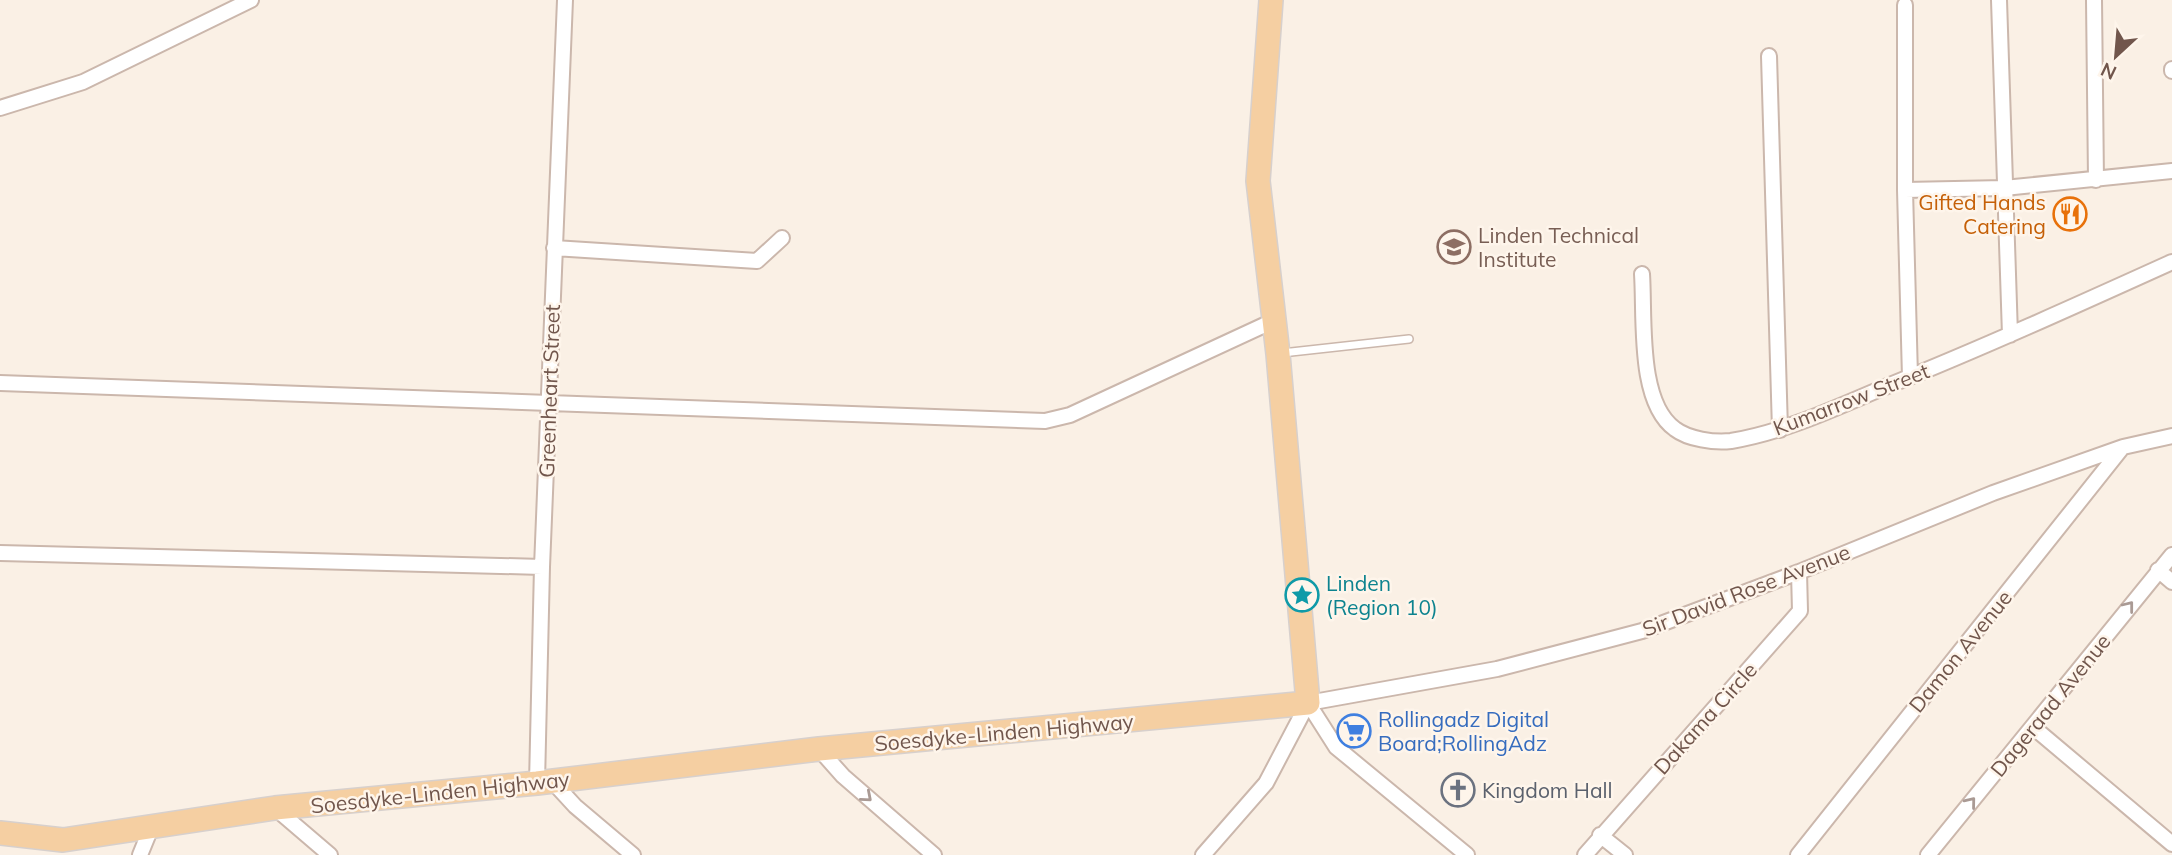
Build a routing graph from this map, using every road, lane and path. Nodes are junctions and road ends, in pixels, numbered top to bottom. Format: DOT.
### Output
graph roads {
  1 [pos="251,0"];
  2 [pos="565,0"];
  3 [pos="1271,0"];
  4 [pos="1999,0"];
  5 [pos="2094,0"];
  6 [pos="1905,5"];
  7 [pos="1769,56"];
  8 [pos="0,108"];
  9 [pos="2172,171"];
  10 [pos="2096,180"];
  11 [pos="2004,188"];
  12 [pos="1905,190"];
  13 [pos="782,238"];
  14 [pos="554,248"];
  15 [pos="2172,262"];
  16 [pos="1643,274"];
  17 [pos="1273,321"];
  18 [pos="2010,335"];
  19 [pos="1409,339"];
  20 [pos="1278,354"];
  21 [pos="1910,377"];
  22 [pos="0,383"];
  23 [pos="549,404"];
  24 [pos="1780,430"];
  25 [pos="2172,436"];
  26 [pos="2123,447"];
  27 [pos="0,553"];
  28 [pos="2172,555"];
  29 [pos="542,567"];
  30 [pos="2158,570"];
  31 [pos="1799,572"];
  32 [pos="2172,582"];
  33 [pos="1308,703"];
  34 [pos="2033,727"];
  35 [pos="818,749"];
  36 [pos="544,782"];
  37 [pos="275,808"];
  38 [pos="150,828"];
  39 [pos="0,833"];
  40 [pos="1600,835"];
  41 [pos="2172,844"];
  42 [pos="1206,854"];
  43 [pos="139,855"];
  44 [pos="330,855"];
  45 [pos="633,855"];
  46 [pos="934,855"];
  47 [pos="1467,855"];
  48 [pos="1585,855"];
  49 [pos="1625,855"];
  50 [pos="1798,855"];
  51 [pos="1928,855"];
  1 -- 8 [label="street"];
  2 -- 14 [label="street, Greenheart Street"];
  3 -- 17 [label="main road"];
  4 -- 11 [label="street"];
  5 -- 10 [label="street"];
  6 -- 12 [label="street"];
  7 -- 24 [label="street"];
  9 -- 10 [label="street"];
  10 -- 11 [label="street"];
  11 -- 12 [label="street"];
  11 -- 18 [label="street"];
  12 -- 21 [label="street"];
  13 -- 14 [label="street"];
  14 -- 23 [label="street, Greenheart Street"];
  15 -- 18 [label="street, Kumarrow Street"];
  16 -- 24 [label="street, Kumarrow Street"];
  17 -- 20 [label="main road"];
  17 -- 23 [label="street"];
  18 -- 21 [label="street, Kumarrow Street"];
  19 -- 20 [label="lane"];
  20 -- 33 [label="main road"];
  21 -- 24 [label="street, Kumarrow Street"];
  22 -- 23 [label="street"];
  23 -- 29 [label="street, Greenheart Street"];
  25 -- 26 [label="street, Sir David Rose Avenue"];
  26 -- 31 [label="street, Sir David Rose Avenue"];
  26 -- 50 [label="street, Damon Avenue"];
  27 -- 29 [label="street"];
  28 -- 30 [label="street, Dageraad Avenue"];
  29 -- 36 [label="street, Greenheart Street"];
  30 -- 32 [label="street"];
  34 -- 30 [label="street, Dageraad Avenue, one-way"];
  31 -- 33 [label="street, Sir David Rose Avenue"];
  31 -- 40 [label="street, Dakama Circle"];
  33 -- 35 [label="main road, Soesdyke-Linden Highway"];
  33 -- 42 [label="street"];
  33 -- 47 [label="street"];
  34 -- 41 [label="street"];
  51 -- 34 [label="street, Dageraad Avenue, one-way"];
  35 -- 36 [label="main road, Soesdyke-Linden Highway"];
  35 -- 46 [label="street, one-way"];
  36 -- 37 [label="main road, Soesdyke-Linden Highway"];
  36 -- 45 [label="street"];
  37 -- 38 [label="main road, Soesdyke-Linden Highway"];
  37 -- 44 [label="street"];
  38 -- 39 [label="main road, Soesdyke-Linden Highway"];
  38 -- 43 [label="street"];
  40 -- 48 [label="street, Dakama Circle"];
  40 -- 49 [label="street"];
}
